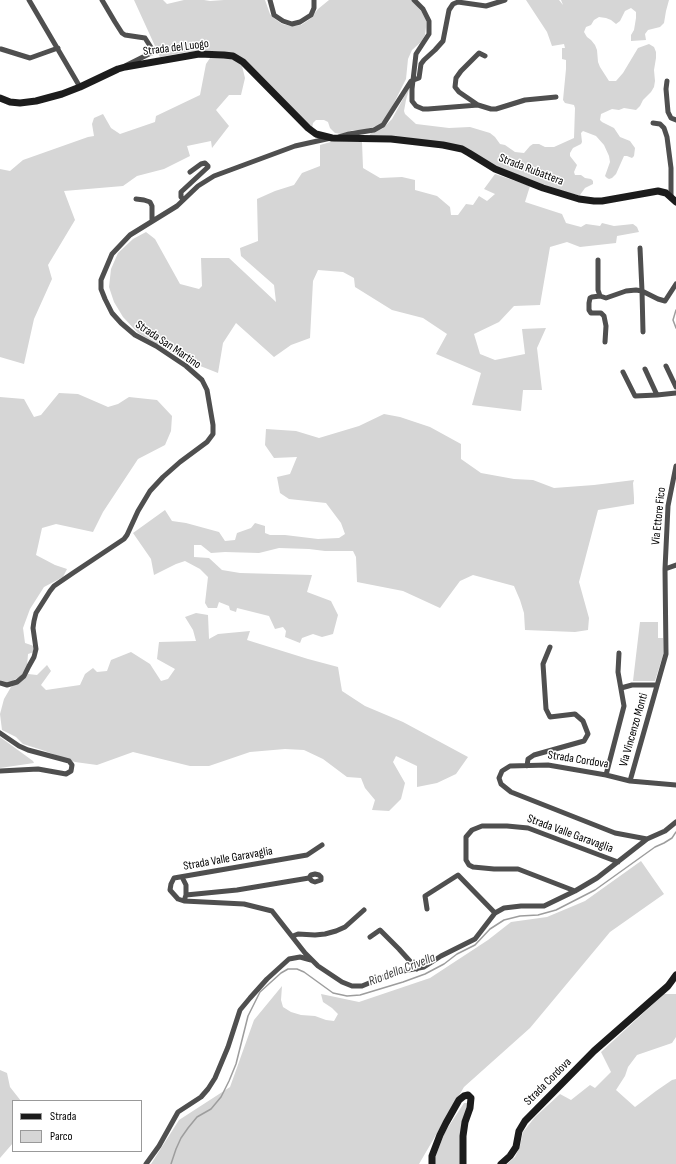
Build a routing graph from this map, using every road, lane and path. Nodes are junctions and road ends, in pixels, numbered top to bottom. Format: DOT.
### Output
graph roads {
  1 [pos="29,0"];
  2 [pos="102,0"];
  3 [pos="270,0"];
  4 [pos="314,0"];
  5 [pos="414,0"];
  6 [pos="506,0"];
  7 [pos="1,48"];
  8 [pos="58,48"];
  9 [pos="485,56"];
  10 [pos="125,67"];
  11 [pos="414,80"];
  12 [pos="667,81"];
  13 [pos="80,87"];
  14 [pos="556,96"];
  15 [pos="0,98"];
  16 [pos="478,105"];
  17 [pos="676,120"];
  18 [pos="653,123"];
  19 [pos="334,138"];
  20 [pos="190,172"];
  21 [pos="136,199"];
  22 [pos="183,199"];
  23 [pos="674,200"];
  24 [pos="152,221"];
  25 [pos="640,248"];
  26 [pos="598,260"];
  27 [pos="676,284"];
  28 [pos="642,291"];
  29 [pos="600,296"];
  30 [pos="643,332"];
  31 [pos="605,342"];
  32 [pos="666,366"];
  33 [pos="645,368"];
  34 [pos="623,372"];
  35 [pos="676,387"];
  36 [pos="676,393"];
  37 [pos="657,395"];
  38 [pos="676,466"];
  39 [pos="676,565"];
  40 [pos="665,569"];
  41 [pos="550,647"];
  42 [pos="620,653"];
  43 [pos="0,683"];
  44 [pos="657,685"];
  45 [pos="621,688"];
  46 [pos="0,733"];
  47 [pos="527,766"];
  48 [pos="0,771"];
  49 [pos="606,775"];
  50 [pos="630,780"];
  51 [pos="676,785"];
  52 [pos="676,822"];
  53 [pos="647,839"];
  54 [pos="322,845"];
  55 [pos="618,862"];
  56 [pos="182,877"];
  57 [pos="309,878"];
  58 [pos="575,891"];
  59 [pos="185,898"];
  60 [pos="426,909"];
  61 [pos="364,910"];
  62 [pos="495,913"];
  63 [pos="293,936"];
  64 [pos="370,937"];
  65 [pos="312,960"];
  66 [pos="417,969"];
  67 [pos="676,975"];
  68 [pos="146,1164"];
  69 [pos="432,1164"];
  70 [pos="464,1164"];
  71 [pos="501,1164"];
  1 -- 8 [label="street"];
  2 -- 10 [label="street"];
  3 -- 4 [label="street"];
  5 -- 11 [label="street"];
  6 -- 11 [label="street"];
  7 -- 8 [label="street"];
  8 -- 13 [label="street"];
  9 -- 16 [label="street"];
  10 -- 13 [label="street, Strada del Luogo"];
  10 -- 19 [label="street, Strada del Luogo"];
  11 -- 16 [label="street"];
  11 -- 19 [label="street, Strada San Martino"];
  12 -- 17 [label="street"];
  13 -- 15 [label="street, Strada del Luogo"];
  14 -- 16 [label="street"];
  18 -- 23 [label="street"];
  19 -- 22 [label="street, Strada San Martino"];
  19 -- 23 [label="street, Strada Rubattera"];
  20 -- 22 [label="street"];
  21 -- 24 [label="street"];
  22 -- 24 [label="street, Strada San Martino"];
  24 -- 43 [label="street, Strada San Martino"];
  25 -- 28 [label="street"];
  26 -- 29 [label="street"];
  27 -- 28 [label="street"];
  28 -- 29 [label="street"];
  28 -- 30 [label="street"];
  29 -- 31 [label="street"];
  32 -- 35 [label="street"];
  33 -- 37 [label="street"];
  34 -- 37 [label="street"];
  36 -- 37 [label="street"];
  38 -- 40 [label="street, Via Ettore Fico"];
  39 -- 40 [label="street"];
  40 -- 44 [label="street, Via Vincenzo Monti"];
  41 -- 47 [label="street, Strada Cordova"];
  42 -- 45 [label="street, Via Vincenzo Monti"];
  44 -- 45 [label="street, Via Vincenzo Monti"];
  44 -- 50 [label="street, Via Vincenzo Monti"];
  45 -- 49 [label="street, Via Vincenzo Monti"];
  46 -- 48 [label="street"];
  47 -- 49 [label="street, Strada Cordova"];
  47 -- 53 [label="street, Strada Valle Garavaglia"];
  49 -- 50 [label="street, Strada Cordova"];
  50 -- 51 [label="street, Strada Cordova"];
  52 -- 53 [label="street, Strada Valle Garavaglia"];
  53 -- 55 [label="street, Strada Valle Garavaglia"];
  54 -- 56 [label="street, Strada Valle Garavaglia"];
  55 -- 58 [label="street, Strada Valle Garavaglia"];
  55 -- 58 [label="street, Strada Valle Garavaglia"];
  56 -- 59 [label="street"];
  56 -- 59 [label="street, Strada Valle Garavaglia"];
  57 -- 59 [label="street"];
  58 -- 62 [label="street, Strada Valle Garavaglia"];
  59 -- 63 [label="street"];
  60 -- 62 [label="street"];
  61 -- 63 [label="street"];
  62 -- 66 [label="street"];
  63 -- 65 [label="street"];
  64 -- 66 [label="street"];
  65 -- 66 [label="street"];
  65 -- 68 [label="street"];
  67 -- 71 [label="street, Strada Cordova"];
  69 -- 70 [label="street"];
}
